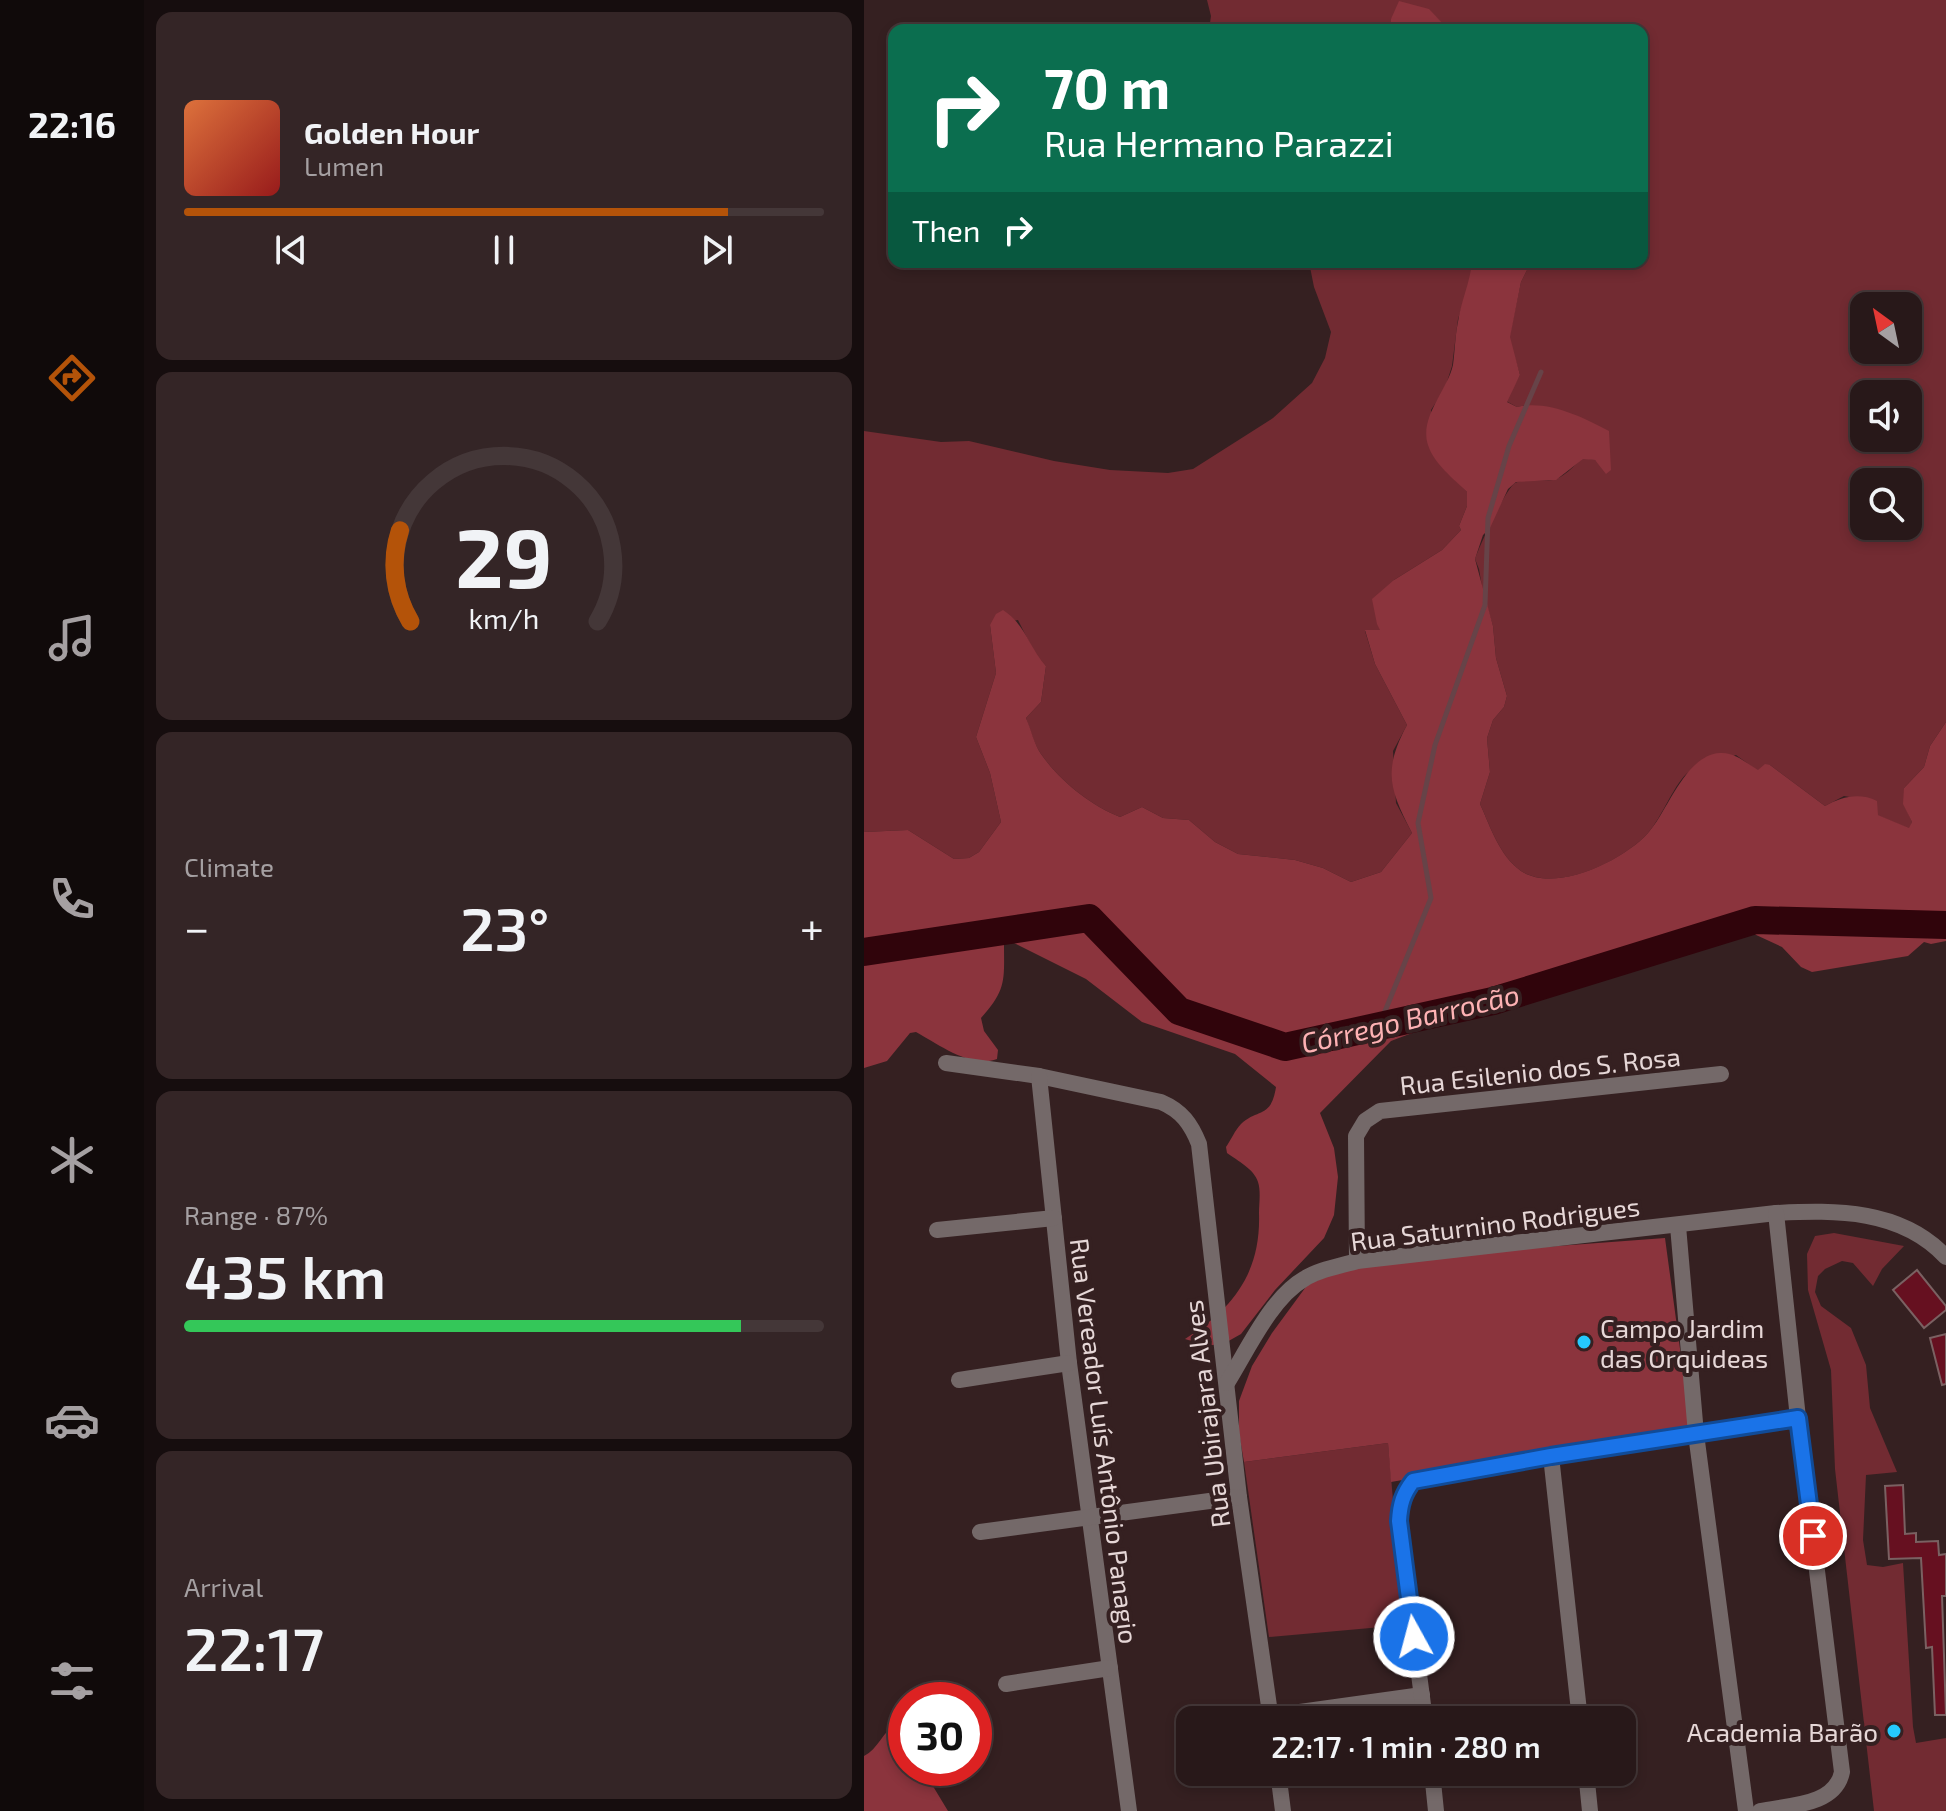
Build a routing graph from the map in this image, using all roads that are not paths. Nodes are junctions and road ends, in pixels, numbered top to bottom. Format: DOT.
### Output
graph roads {
  1 [pos="946,1063"];
  2 [pos="1721,1074"];
  3 [pos="1039,1076"];
  4 [pos="1776,1213"];
  5 [pos="1054,1218"];
  6 [pos="1678,1226"];
  7 [pos="937,1230"];
  8 [pos="1946,1257"];
  9 [pos="1357,1261"];
  10 [pos="1069,1363"];
  11 [pos="959,1380"];
  12 [pos="1227,1383"];
  13 [pos="1798,1418"];
  14 [pos="1696,1434"];
  15 [pos="1551,1456"];
  16 [pos="1239,1497"];
  17 [pos="1089,1517"];
  18 [pos="980,1532"];
  19 [pos="1110,1668"];
  20 [pos="1006,1684"];
  21 [pos="1422,1695"];
  22 [pos="1269,1706"];
  23 [pos="1350,1706"];
  24 [pos="1423,1706"];
  25 [pos="1578,1706"];
  26 [pos="1280,1786"];
  27 [pos="1433,1786"];
  28 [pos="1587,1786"];
  29 [pos="1129,1811"];
  30 [pos="1283,1811"];
  31 [pos="1436,1811"];
  32 [pos="1590,1811"];
  33 [pos="1746,1811"];
  34 [pos="1760,1811"];
  1 -- 3 [label="street"];
  2 -- 9 [label="street, Rua Esilenio dos S. Rosa"];
  3 -- 5 [label="street, Rua Vereador Luís Antônio Panagio"];
  3 -- 12 [label="street, Rua Ubirajara Alves"];
  4 -- 6 [label="street, Rua Saturnino Rodrigues"];
  4 -- 8 [label="street, Rua Saturnino Rodrigues"];
  4 -- 13 [label="street"];
  5 -- 7 [label="street"];
  5 -- 10 [label="street, Rua Vereador Luís Antônio Panagio"];
  6 -- 9 [label="street, Rua Saturnino Rodrigues"];
  6 -- 14 [label="street"];
  9 -- 12 [label="street, Rua Saturnino Rodrigues"];
  10 -- 11 [label="street"];
  10 -- 17 [label="street, Rua Vereador Luís Antônio Panagio"];
  12 -- 16 [label="street, Rua Ubirajara Alves"];
  13 -- 14 [label="street"];
  13 -- 34 [label="street"];
  14 -- 15 [label="street"];
  14 -- 33 [label="street"];
  15 -- 21 [label="street"];
  15 -- 25 [label="street"];
  16 -- 17 [label="street"];
  16 -- 22 [label="street, Rua Ubirajara Alves"];
  17 -- 18 [label="street"];
  17 -- 19 [label="street, Rua Vereador Luís Antônio Panagio"];
  19 -- 20 [label="street"];
  19 -- 29 [label="street, Rua Vereador Luís Antônio Panagio"];
  21 -- 23 [label="street"];
  21 -- 24 [label="street"];
  26 -- 30 [label="street"];
  27 -- 31 [label="street"];
  28 -- 32 [label="street"];
}
